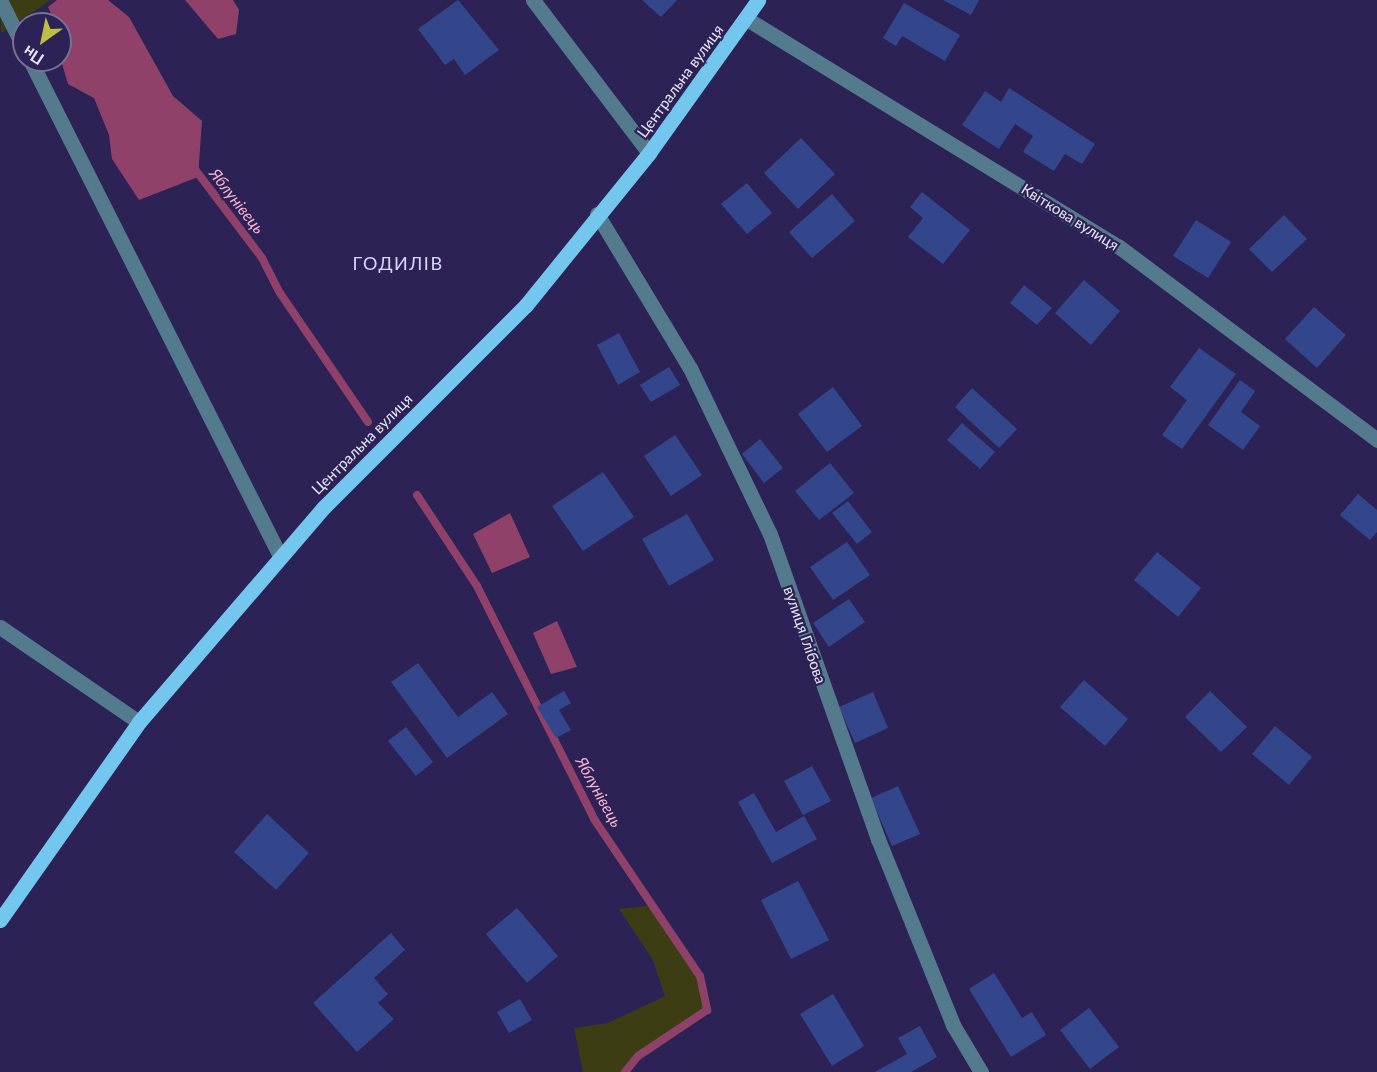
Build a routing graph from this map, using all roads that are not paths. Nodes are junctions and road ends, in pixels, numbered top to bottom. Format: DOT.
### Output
graph roads {
  1 [pos="0,0"];
  2 [pos="533,0"];
  3 [pos="758,0"];
  4 [pos="747,19"];
  5 [pos="12,24"];
  6 [pos="36,72"];
  7 [pos="650,153"];
  8 [pos="597,214"];
  9 [pos="1377,440"];
  10 [pos="280,556"];
  11 [pos="0,627"];
  12 [pos="139,722"];
  13 [pos="0,920"];
  14 [pos="981,1072"];
  1 -- 5 [label="street"];
  2 -- 7 [label="street"];
  3 -- 4 [label="main road, Центральна вулиця"];
  4 -- 7 [label="main road, Центральна вулиця"];
  4 -- 9 [label="street, Квіткова вулиця"];
  6 -- 10 [label="street"];
  7 -- 8 [label="main road, Центральна вулиця"];
  8 -- 10 [label="main road, Центральна вулиця"];
  8 -- 14 [label="street, вулиця Глібова"];
  10 -- 12 [label="main road, Центральна вулиця"];
  11 -- 12 [label="street"];
  12 -- 13 [label="main road, Центральна вулиця"];
}
